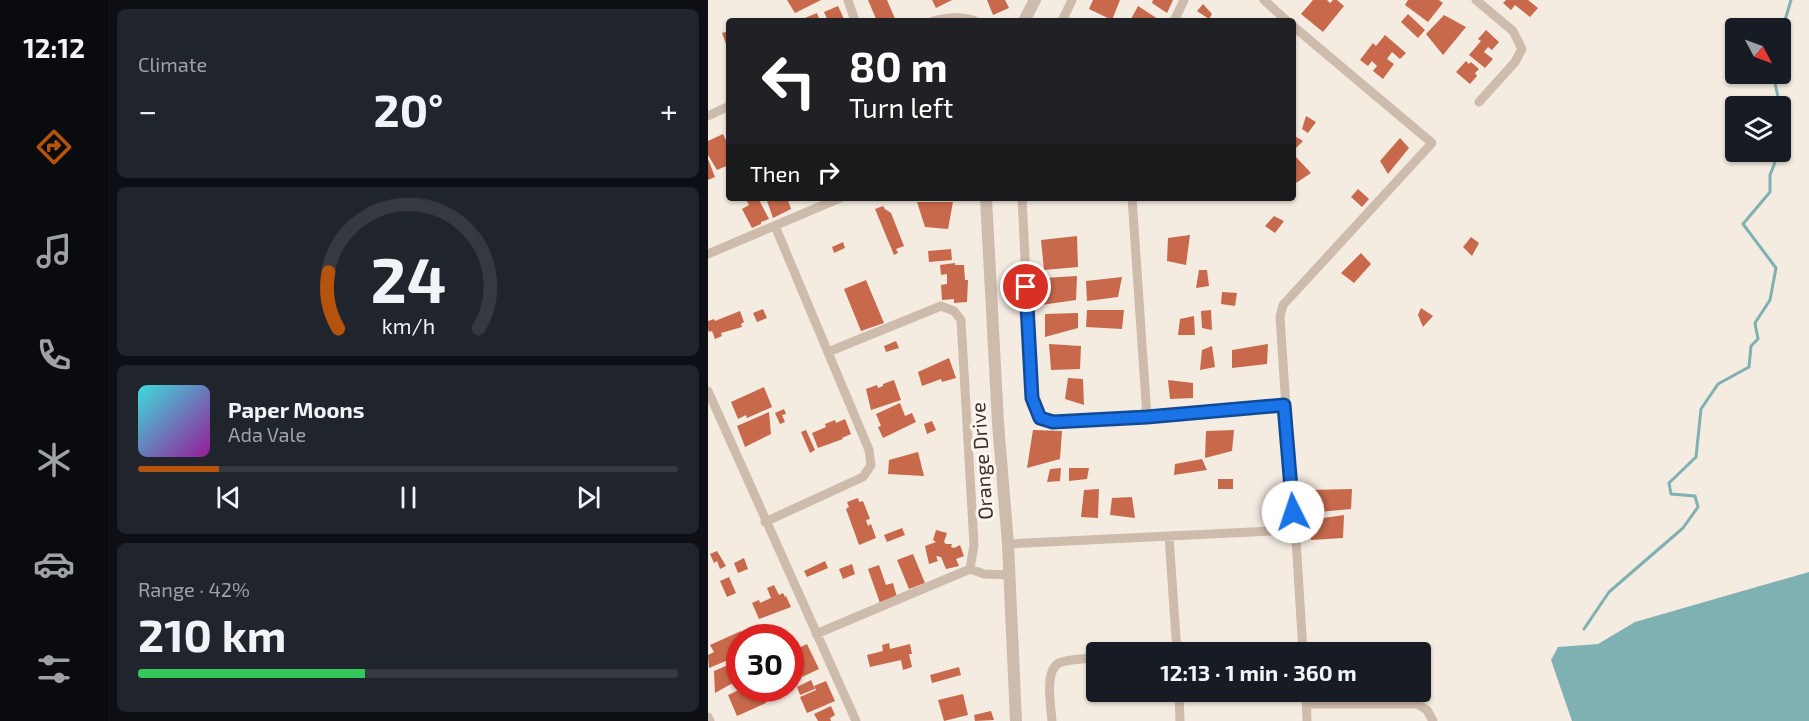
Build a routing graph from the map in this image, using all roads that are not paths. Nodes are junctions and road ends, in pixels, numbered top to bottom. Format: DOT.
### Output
graph roads {
  1 [pos="848,0"];
  2 [pos="1035,0"];
  3 [pos="1072,0"];
  4 [pos="1184,0"];
  5 [pos="1264,0"];
  6 [pos="1476,0"];
  7 [pos="854,18"];
  8 [pos="942,18"];
  9 [pos="967,18"];
  10 [pos="1026,18"];
  11 [pos="1063,18"];
  12 [pos="1175,18"];
  13 [pos="1284,18"];
  14 [pos="1296,32"];
  15 [pos="1479,102"];
  16 [pos="726,107"];
  17 [pos="708,116"];
  18 [pos="833,201"];
  19 [pos="986,201"];
  20 [pos="1022,201"];
  21 [pos="1132,201"];
  22 [pos="775,225"];
  23 [pos="708,254"];
  24 [pos="828,352"];
  25 [pos="708,391"];
  26 [pos="1284,405"];
  27 [pos="1147,417"];
  28 [pos="765,522"];
  29 [pos="1287,525"];
  30 [pos="1169,537"];
  31 [pos="1008,544"];
  32 [pos="970,569"];
  33 [pos="1008,575"];
  34 [pos="816,634"];
  35 [pos="1176,642"];
  36 [pos="1303,642"];
  37 [pos="1086,659"];
  38 [pos="1179,702"];
  39 [pos="1307,704"];
  40 [pos="856,721"];
  41 [pos="1016,721"];
  42 [pos="1052,721"];
  43 [pos="1180,721"];
  44 [pos="1307,721"];
  45 [pos="1433,721"];
  1 -- 7 [label="street"];
  2 -- 10 [label="street"];
  3 -- 11 [label="street"];
  4 -- 12 [label="street"];
  5 -- 13 [label="street"];
  6 -- 15 [label="street"];
  8 -- 9 [label="street"];
  14 -- 26 [label="street"];
  16 -- 17 [label="street"];
  18 -- 22 [label="street"];
  19 -- 31 [label="street, Orange Drive"];
  20 -- 27 [label="street"];
  21 -- 27 [label="street"];
  22 -- 23 [label="street"];
  22 -- 24 [label="street"];
  24 -- 28 [label="street"];
  24 -- 32 [label="street"];
  25 -- 28 [label="street"];
  26 -- 27 [label="street"];
  26 -- 29 [label="street"];
  28 -- 34 [label="street"];
  29 -- 30 [label="street"];
  29 -- 36 [label="street"];
  30 -- 31 [label="street"];
  30 -- 35 [label="street"];
  31 -- 33 [label="street, Orange Drive"];
  32 -- 33 [label="street"];
  32 -- 34 [label="street"];
  33 -- 41 [label="street, Orange Drive"];
  34 -- 40 [label="street"];
  37 -- 42 [label="street"];
  38 -- 43 [label="street"];
  39 -- 44 [label="street"];
  39 -- 45 [label="street"];
}
